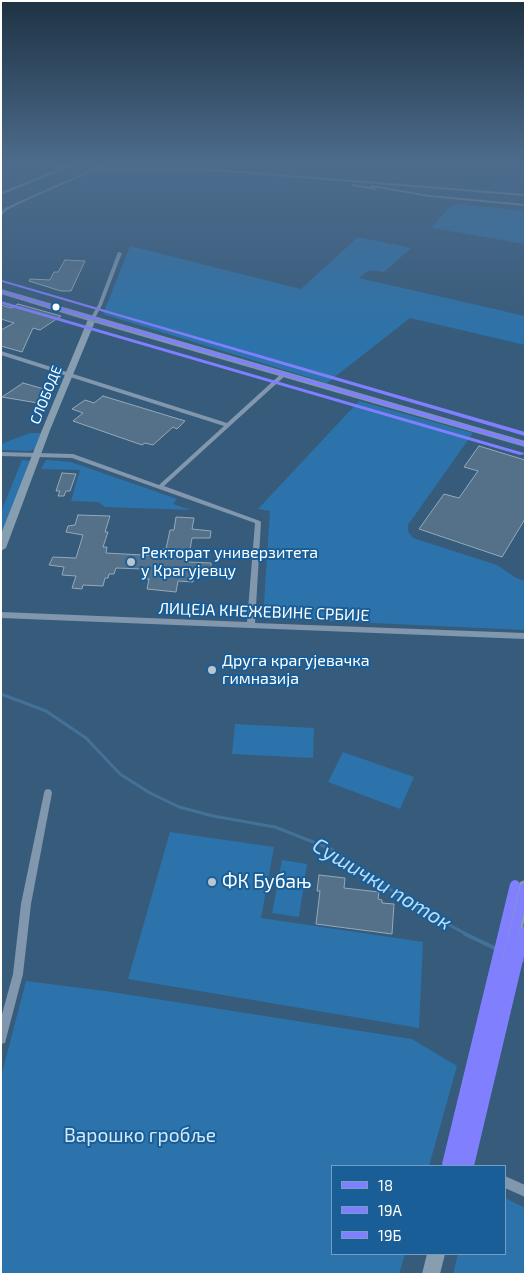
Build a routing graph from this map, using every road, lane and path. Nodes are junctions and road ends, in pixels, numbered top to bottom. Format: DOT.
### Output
graph roads {
  1 [pos="120,253"];
  2 [pos="1,291"];
  3 [pos="92,319"];
  4 [pos="1,353"];
  5 [pos="284,374"];
  6 [pos="68,375"];
  7 [pos="227,426"];
  8 [pos="525,444"];
  9 [pos="1,454"];
  10 [pos="37,455"];
  11 [pos="160,486"];
  12 [pos="1,548"];
  13 [pos="1,615"];
  14 [pos="251,625"];
  15 [pos="525,636"];
  16 [pos="48,792"];
  17 [pos="525,886"];
  18 [pos="1,1039"];
  19 [pos="463,1164"];
  20 [pos="506,1182"];
  21 [pos="525,1191"];
  22 [pos="436,1255"];
  23 [pos="431,1274"];
  1 -- 3 [label="street, СЛОБОДЕ"];
  2 -- 3 [label="main road"];
  3 -- 5 [label="main road"];
  3 -- 6 [label="street, СЛОБОДЕ"];
  4 -- 6 [label="street"];
  5 -- 7 [label="street"];
  5 -- 8 [label="main road"];
  6 -- 7 [label="street"];
  6 -- 10 [label="street, СЛОБОДЕ"];
  7 -- 11 [label="street"];
  9 -- 10 [label="street"];
  10 -- 11 [label="street"];
  10 -- 12 [label="street, СЛОБОДЕ"];
  11 -- 14 [label="street"];
  13 -- 14 [label="street, ЛИЦЕЈА КНЕЖЕВИНЕ СРБИЈЕ"];
  14 -- 15 [label="street, ЛИЦЕЈА КНЕЖЕВИНЕ СРБИЈЕ"];
  16 -- 18 [label="street"];
  17 -- 19 [label="street"];
  20 -- 21 [label="street"];
  22 -- 23 [label="street"];
}
